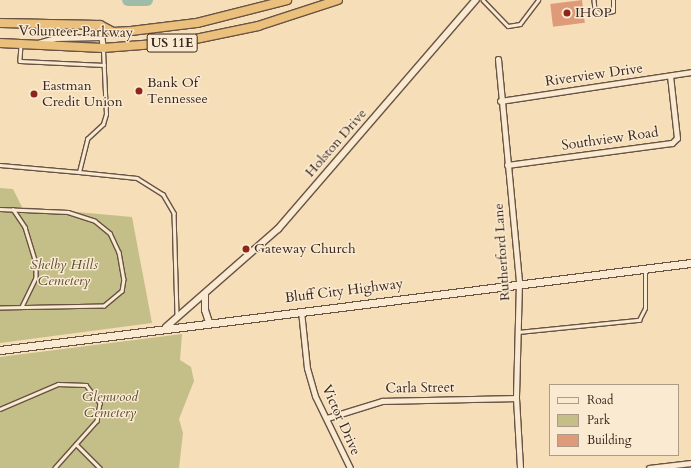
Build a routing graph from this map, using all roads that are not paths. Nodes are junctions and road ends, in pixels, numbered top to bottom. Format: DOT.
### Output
graph roads {
  1 [pos="287,0"];
  2 [pos="338,0"];
  3 [pos="476,0"];
  4 [pos="483,0"];
  5 [pos="538,0"];
  6 [pos="594,0"];
  7 [pos="614,0"];
  8 [pos="0,22"];
  9 [pos="100,25"];
  10 [pos="101,37"];
  11 [pos="0,43"];
  12 [pos="21,44"];
  13 [pos="31,45"];
  14 [pos="103,48"];
  15 [pos="498,59"];
  16 [pos="104,65"];
  17 [pos="691,72"];
  18 [pos="670,76"];
  19 [pos="500,101"];
  20 [pos="0,165"];
  21 [pos="507,165"];
  22 [pos="79,172"];
  23 [pos="0,209"];
  24 [pos="13,209"];
  25 [pos="691,263"];
  26 [pos="644,268"];
  27 [pos="519,282"];
  28 [pos="206,295"];
  29 [pos="22,307"];
  30 [pos="0,308"];
  31 [pos="301,310"];
  32 [pos="178,318"];
  33 [pos="209,322"];
  34 [pos="166,327"];
  35 [pos="518,332"];
  36 [pos="0,350"];
  37 [pos="516,398"];
  38 [pos="0,409"];
  39 [pos="327,418"];
  40 [pos="76,444"];
  41 [pos="691,463"];
  42 [pos="348,467"];
  43 [pos="55,468"];
  44 [pos="100,468"];
  45 [pos="520,468"];
  46 [pos="649,468"];
  1 -- 9 [label="highway, Volunteer Parkway / US 11E"];
  2 -- 14 [label="highway, Volunteer Parkway / US 11E"];
  3 -- 28 [label="street, Holston Drive"];
  4 -- 5 [label="lane"];
  6 -- 7 [label="lane"];
  8 -- 9 [label="highway, Volunteer Parkway / US 11E"];
  9 -- 10 [label="street"];
  10 -- 13 [label="street"];
  10 -- 14 [label="street"];
  11 -- 12 [label="highway, Volunteer Parkway / US 11E"];
  12 -- 13 [label="highway, Volunteer Parkway / US 11E"];
  12 -- 16 [label="lane"];
  13 -- 14 [label="highway, Volunteer Parkway / US 11E"];
  14 -- 16 [label="lane"];
  15 -- 19 [label="street, Rutherford Lane"];
  16 -- 22 [label="lane"];
  17 -- 18 [label="street, Riverview Drive"];
  18 -- 19 [label="street, Riverview Drive"];
  18 -- 21 [label="street, Southview Road"];
  19 -- 21 [label="street, Rutherford Lane"];
  20 -- 22 [label="lane"];
  21 -- 27 [label="street, Rutherford Lane"];
  22 -- 32 [label="lane"];
  23 -- 24 [label="lane"];
  24 -- 29 [label="lane"];
  24 -- 29 [label="lane"];
  25 -- 26 [label="main road, Bluff City Highway"];
  26 -- 27 [label="main road, Bluff City Highway"];
  26 -- 35 [label="lane"];
  27 -- 31 [label="main road, Bluff City Highway"];
  27 -- 35 [label="street, Rutherford Lane"];
  28 -- 32 [label="street, Holston Drive"];
  28 -- 33 [label="street"];
  29 -- 30 [label="lane"];
  31 -- 33 [label="main road, Bluff City Highway"];
  31 -- 39 [label="street, Victor Drive"];
  32 -- 34 [label="street, Holston Drive"];
  33 -- 34 [label="main road, Bluff City Highway"];
  34 -- 36 [label="main road, Bluff City Highway"];
  35 -- 37 [label="street, Rutherford Lane"];
  37 -- 39 [label="street, Carla Street"];
  37 -- 45 [label="street, Rutherford Lane"];
  38 -- 40 [label="lane"];
  39 -- 42 [label="street, Victor Drive"];
  40 -- 43 [label="lane"];
  40 -- 44 [label="lane"];
  41 -- 46 [label="street"];
}
